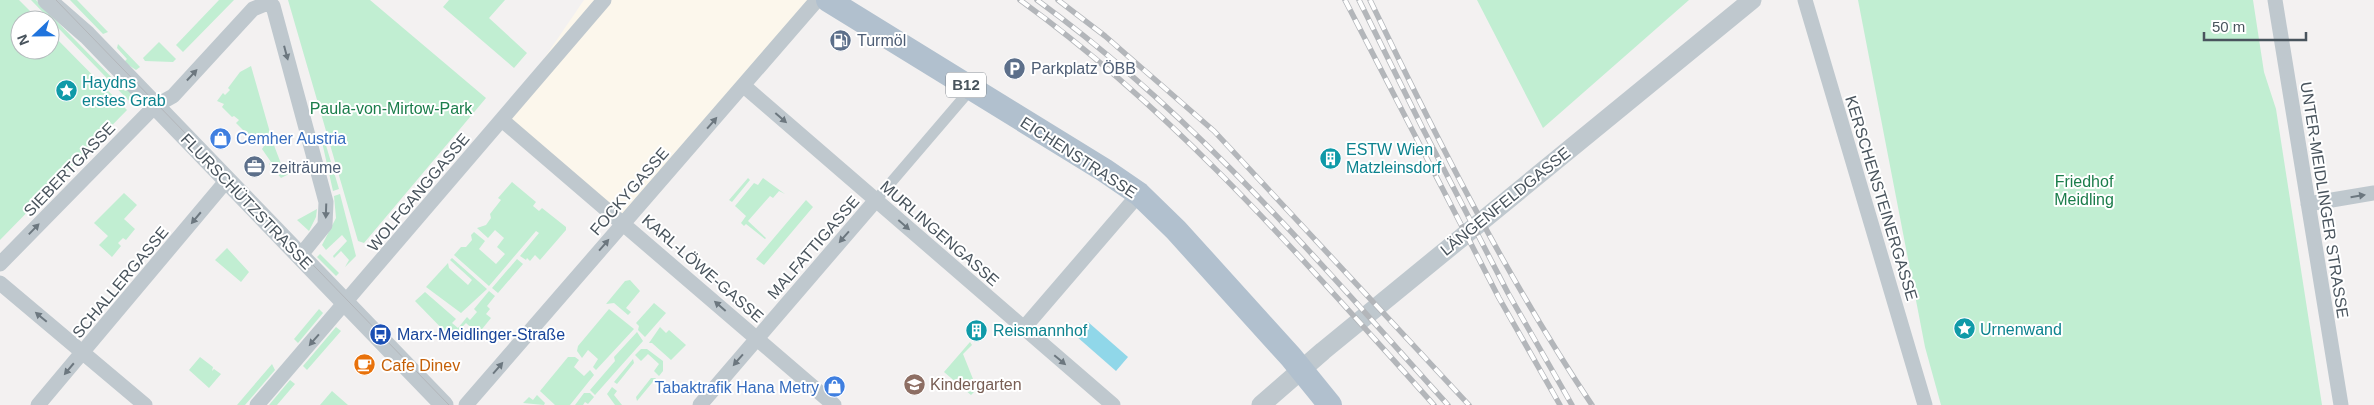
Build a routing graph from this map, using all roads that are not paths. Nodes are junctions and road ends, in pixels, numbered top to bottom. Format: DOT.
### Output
graph roads {
  1 [pos="47,0"];
  2 [pos="61,0"];
  3 [pos="604,0"];
  4 [pos="817,0"];
  5 [pos="828,0"];
  6 [pos="1752,0"];
  7 [pos="1805,0"];
  8 [pos="2274,0"];
  9 [pos="87,36"];
  10 [pos="744,86"];
  11 [pos="971,89"];
  12 [pos="155,106"];
  13 [pos="502,120"];
  14 [pos="227,180"];
  15 [pos="2374,193"];
  16 [pos="1138,194"];
  17 [pos="876,200"];
  18 [pos="2308,204"];
  19 [pos="623,223"];
  20 [pos="300,256"];
  21 [pos="0,264"];
  22 [pos="0,282"];
  23 [pos="346,304"];
  24 [pos="1023,329"];
  25 [pos="758,338"];
  26 [pos="83,353"];
  27 [pos="1301,369"];
  28 [pos="38,405"];
  29 [pos="145,405"];
  30 [pos="257,405"];
  31 [pos="444,405"];
  32 [pos="466,405"];
  33 [pos="700,405"];
  34 [pos="834,405"];
  35 [pos="1113,405"];
  36 [pos="1261,405"];
  37 [pos="1330,405"];
  38 [pos="1925,405"];
  39 [pos="2341,405"];
  1 -- 9 [label="street, FLURSCHÜTZSTRASSE"];
  2 -- 9 [label="street"];
  3 -- 13 [label="street, WOLFGANGGASSE"];
  4 -- 10 [label="street, FOCKYGASSE"];
  5 -- 11 [label="main road, EICHENSTRASSE / B12"];
  6 -- 27 [label="street, LÄNGENFELDGASSE"];
  7 -- 38 [label="street, KERSCHENSTEINERGASSE"];
  8 -- 18 [label="street, UNTER-MEIDLINGER STRASSE"];
  9 -- 12 [label="street, FLURSCHÜTZSTRASSE"];
  10 -- 17 [label="street, MURLINGENGASSE, one-way"];
  19 -- 10 [label="street, FOCKYGASSE, one-way"];
  11 -- 16 [label="main road, EICHENSTRASSE / B12"];
  11 -- 17 [label="street, MALFATTIGASSE"];
  12 -- 14 [label="street, FLURSCHÜTZSTRASSE"];
  12 -- 20 [label="street, SIEBERTGASSE, one-way"];
  21 -- 12 [label="street, SIEBERTGASSE, one-way"];
  13 -- 19 [label="street, KARL-LÖWE-GASSE"];
  13 -- 23 [label="street, WOLFGANGGASSE"];
  14 -- 20 [label="street, FLURSCHÜTZSTRASSE"];
  14 -- 26 [label="street, SCHALLERGASSE, one-way"];
  18 -- 15 [label="street, one-way"];
  16 -- 24 [label="street"];
  16 -- 27 [label="main road, EICHENSTRASSE / B12"];
  17 -- 24 [label="street, MURLINGENGASSE, one-way"];
  17 -- 25 [label="street, MALFATTIGASSE, one-way"];
  18 -- 39 [label="street, UNTER-MEIDLINGER STRASSE"];
  25 -- 19 [label="street, KARL-LÖWE-GASSE, one-way"];
  32 -- 19 [label="street, FOCKYGASSE, one-way"];
  20 -- 23 [label="street, FLURSCHÜTZSTRASSE"];
  26 -- 22 [label="street, one-way"];
  23 -- 30 [label="street, WOLFGANGGASSE, one-way"];
  23 -- 31 [label="street, FLURSCHÜTZSTRASSE"];
  24 -- 35 [label="street, MURLINGENGASSE, one-way"];
  25 -- 33 [label="street, MALFATTIGASSE, one-way"];
  25 -- 34 [label="street, KARL-LÖWE-GASSE"];
  26 -- 28 [label="street, SCHALLERGASSE, one-way"];
  26 -- 29 [label="street"];
  27 -- 36 [label="street, LÄNGENFELDGASSE"];
  27 -- 37 [label="main road, EICHENSTRASSE / B12"];
}
